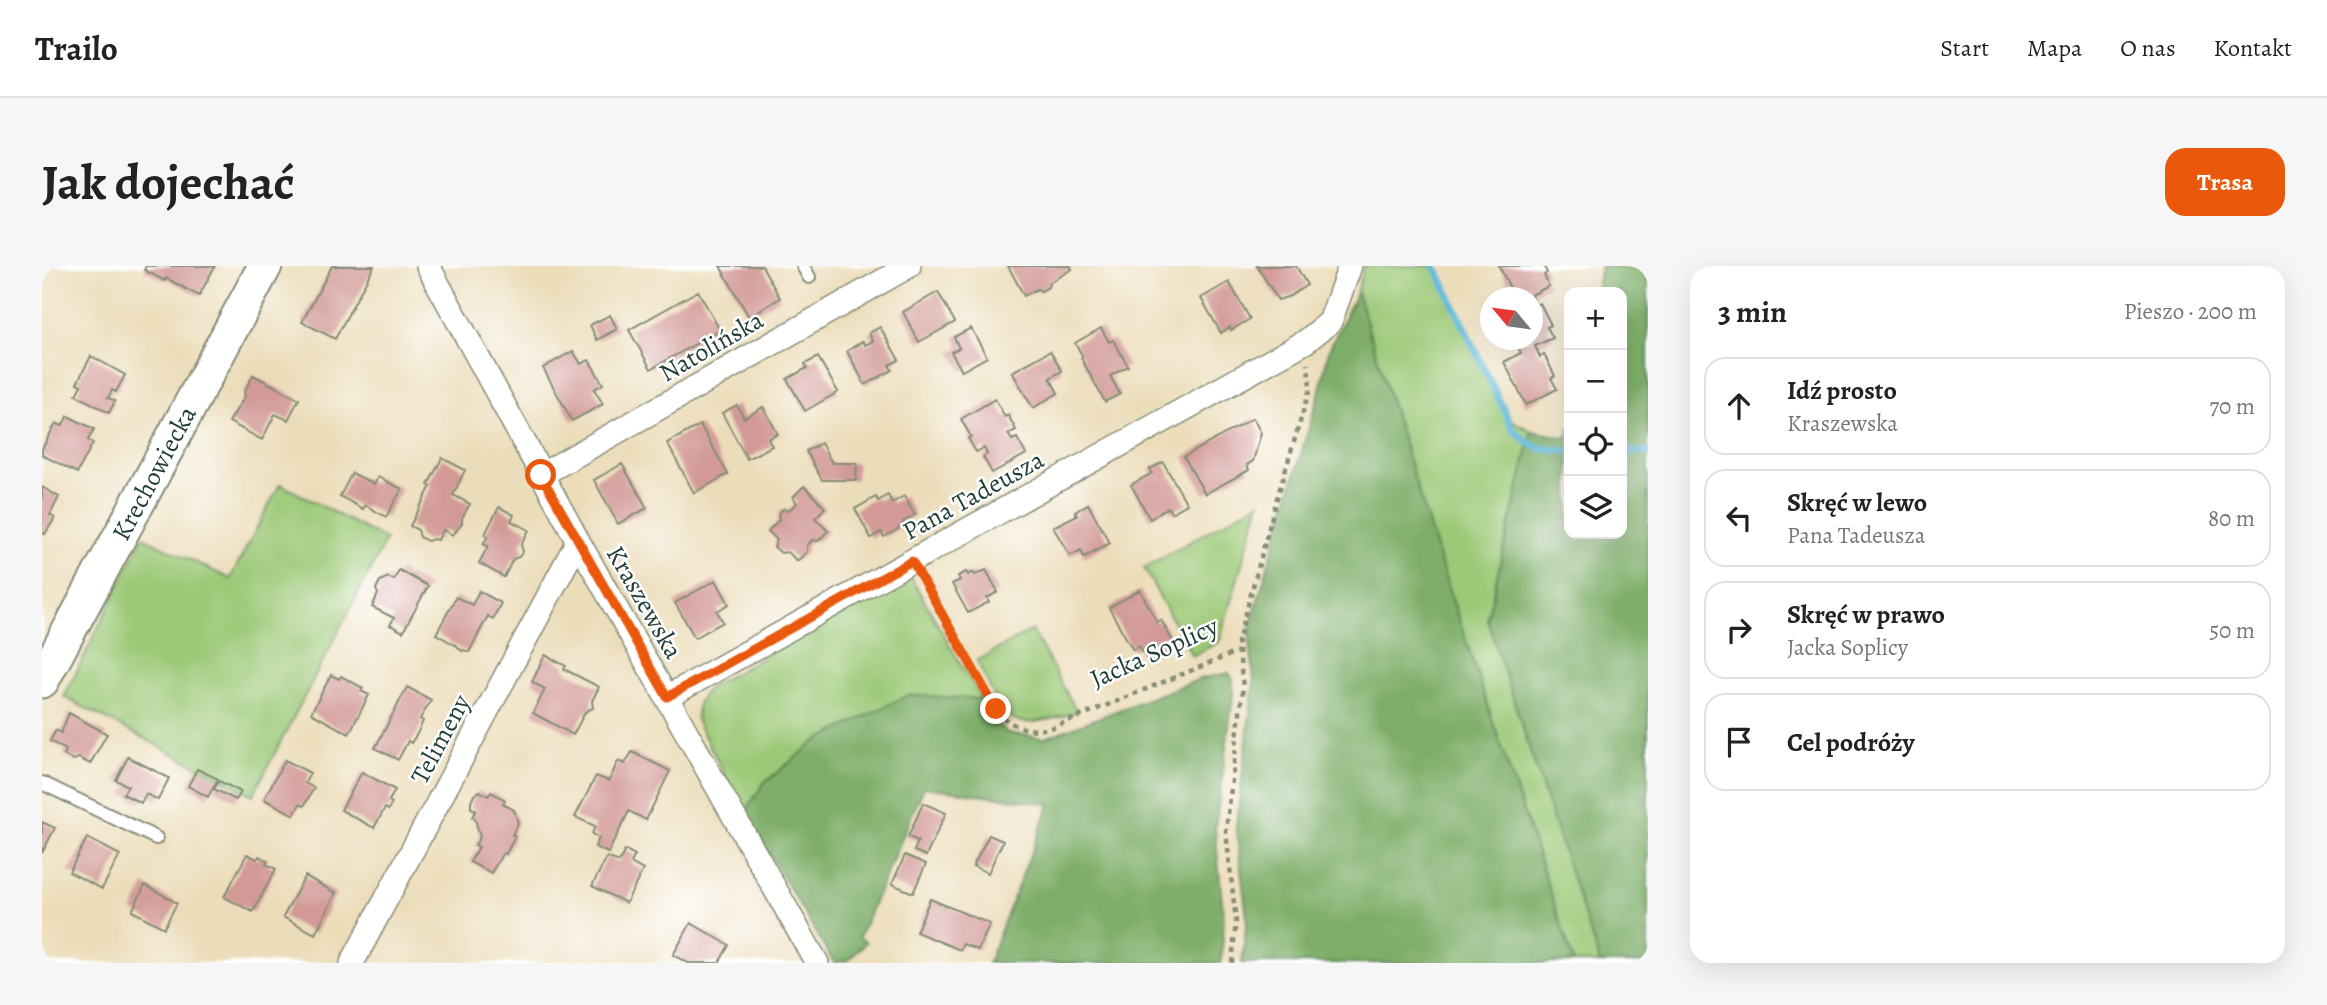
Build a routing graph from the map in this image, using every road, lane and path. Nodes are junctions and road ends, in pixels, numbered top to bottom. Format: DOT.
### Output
graph roads {
  1 [pos="265,266"];
  2 [pos="428,266"];
  3 [pos="909,266"];
  4 [pos="1350,266"];
  5 [pos="1306,342"];
  6 [pos="541,475"];
  7 [pos="578,541"];
  8 [pos="912,561"];
  9 [pos="1238,651"];
  10 [pos="42,681"];
  11 [pos="667,697"];
  12 [pos="42,783"];
  13 [pos="156,838"];
  14 [pos="352,963"];
  15 [pos="817,963"];
  16 [pos="1232,963"];
  1 -- 10 [label="street, Krechowiecka"];
  2 -- 6 [label="street, Kraszewska"];
  3 -- 6 [label="street, Natolińska"];
  4 -- 5 [label="street"];
  5 -- 8 [label="street, Pana Tadeusza"];
  5 -- 9 [label="path, Jacka Soplicy"];
  6 -- 7 [label="street, Kraszewska"];
  7 -- 11 [label="street, Kraszewska"];
  7 -- 14 [label="street, Telimeny"];
  8 -- 9 [label="path, Jacka Soplicy"];
  8 -- 11 [label="street, Pana Tadeusza"];
  9 -- 16 [label="path"];
  11 -- 15 [label="street, Kraszewska"];
  12 -- 13 [label="lane"];
}
